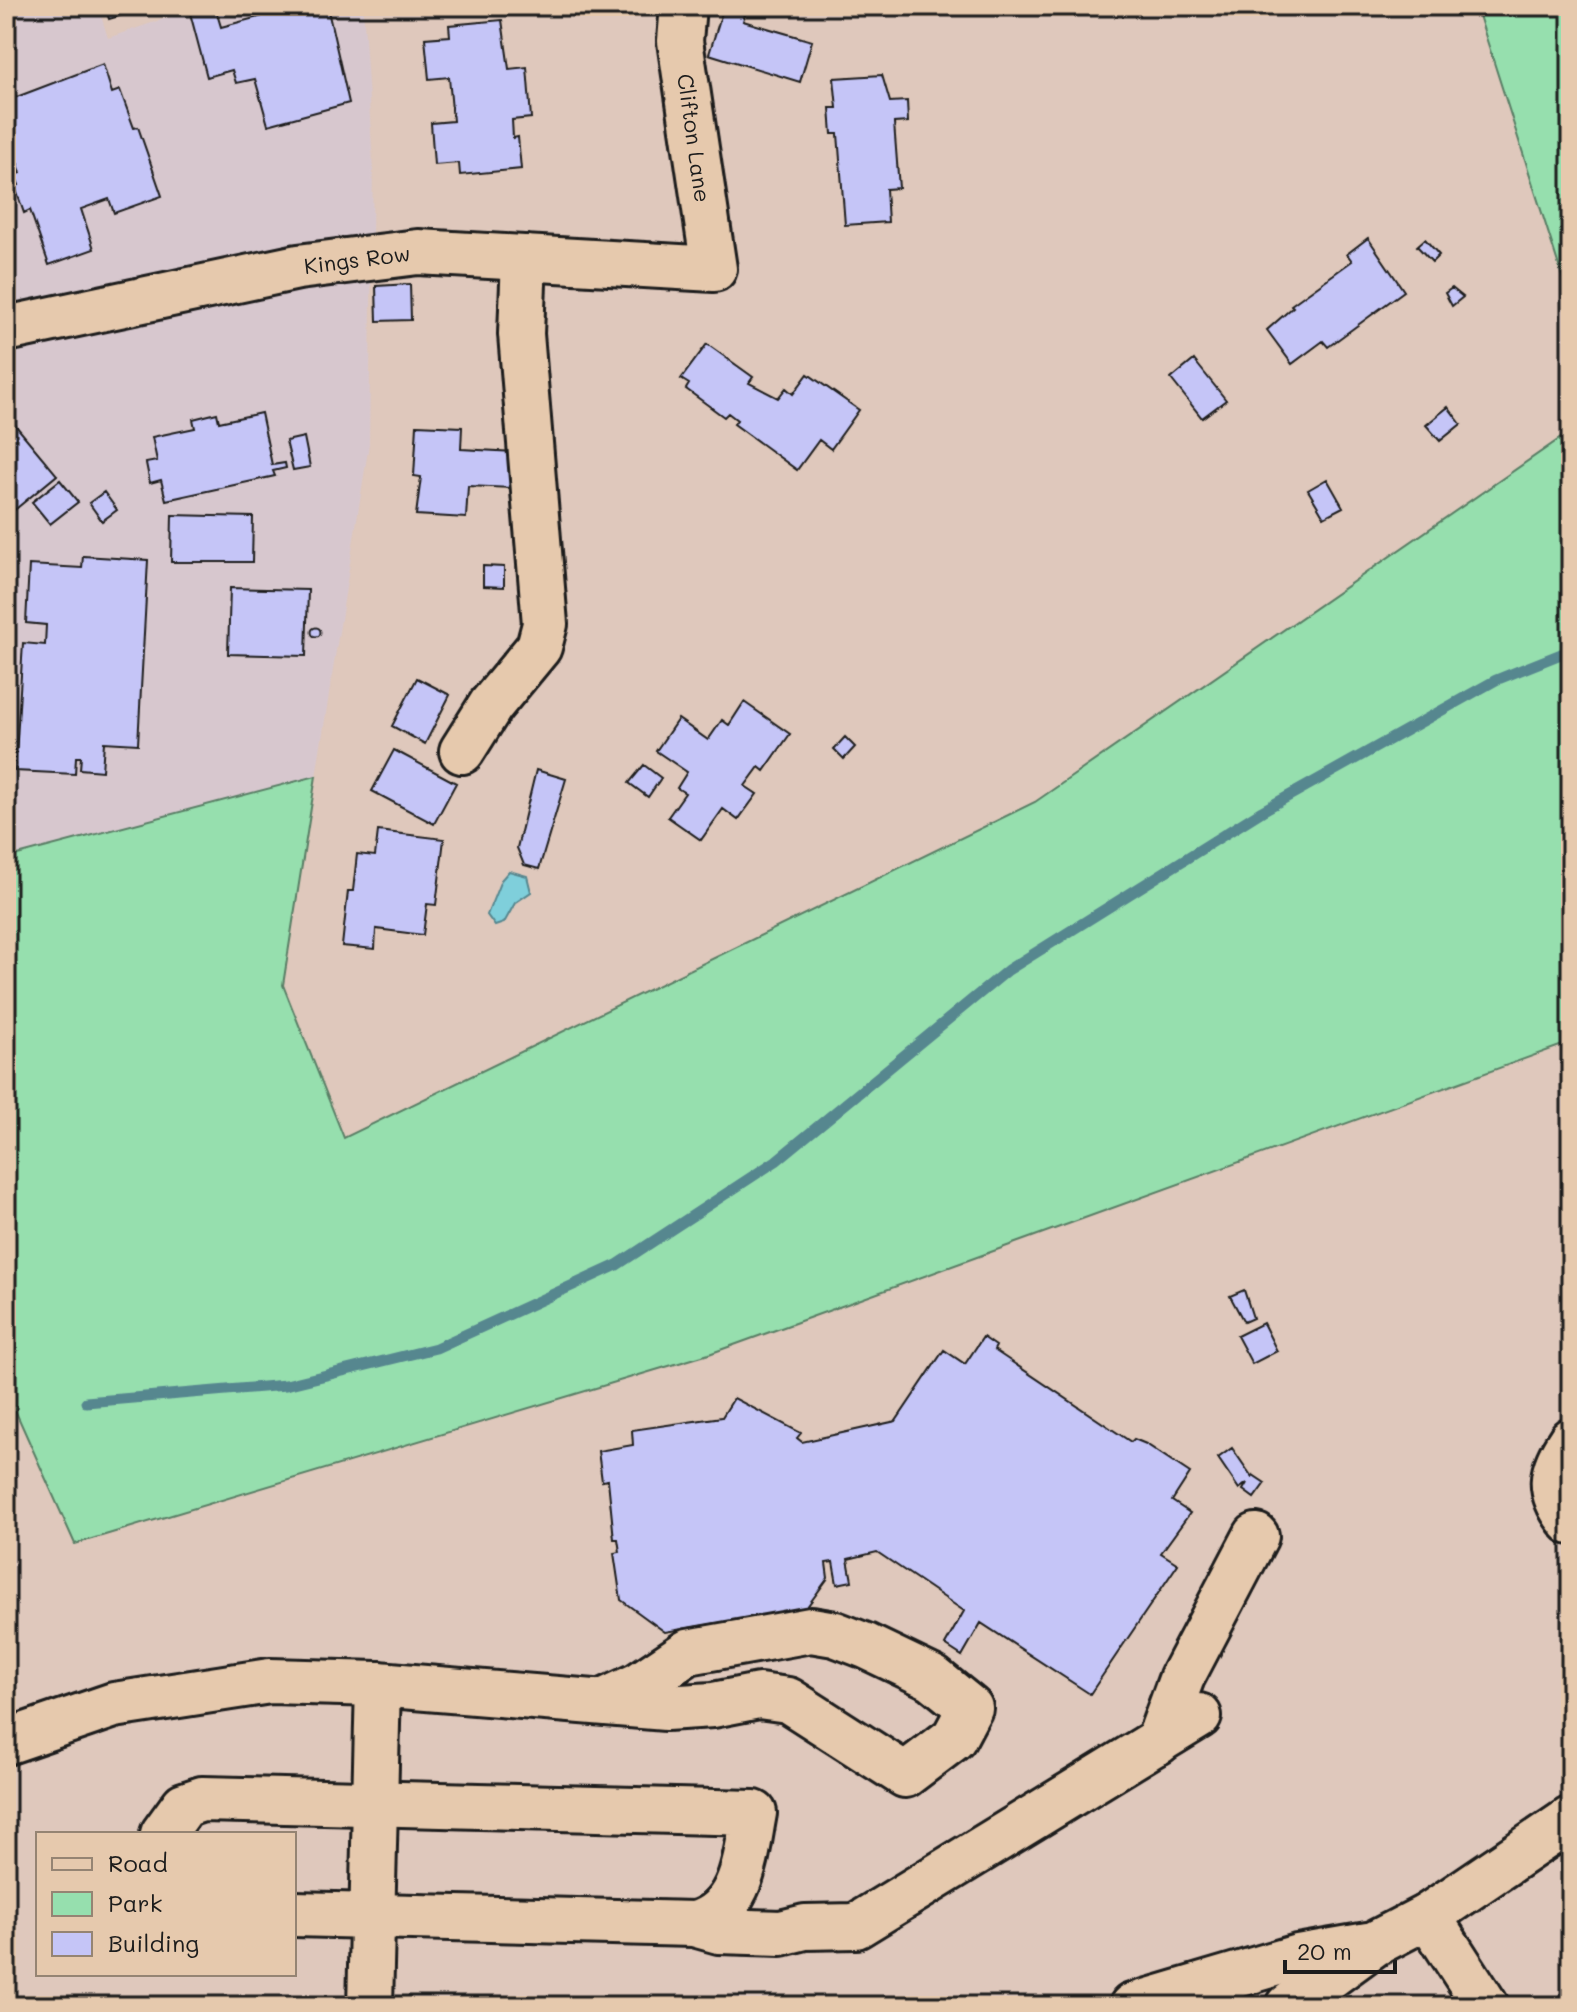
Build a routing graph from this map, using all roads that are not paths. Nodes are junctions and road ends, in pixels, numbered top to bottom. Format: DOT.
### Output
graph roads {
  1 [pos="683,6"];
  2 [pos="524,258"];
  3 [pos="714,269"];
  4 [pos="6,329"];
  5 [pos="462,751"];
  6 [pos="1571,1440"];
  7 [pos="1571,1522"];
  8 [pos="1256,1536"];
  9 [pos="378,1684"];
  10 [pos="605,1701"];
  11 [pos="1199,1716"];
  12 [pos="6,1742"];
  13 [pos="1158,1742"];
  14 [pos="375,1803"];
  15 [pos="1571,1819"];
  16 [pos="164,1832"];
  17 [pos="741,1876"];
  18 [pos="296,1914"];
  19 [pos="372,1916"];
  20 [pos="1428,1916"];
  21 [pos="694,1924"];
  22 [pos="805,1927"];
  23 [pos="1374,1944"];
  24 [pos="370,2006"];
  25 [pos="1132,2006"];
  26 [pos="1289,2006"];
  27 [pos="1486,2006"];
  1 -- 3 [label="street, Clifton Lane"];
  2 -- 3 [label="street, Kings Row"];
  2 -- 4 [label="street, Kings Row"];
  2 -- 5 [label="street"];
  6 -- 7 [label="street"];
  8 -- 13 [label="street"];
  9 -- 10 [label="street"];
  9 -- 12 [label="street"];
  9 -- 14 [label="street"];
  10 -- 10 [label="street"];
  11 -- 13 [label="street"];
  13 -- 22 [label="street"];
  14 -- 16 [label="street"];
  14 -- 17 [label="street"];
  14 -- 19 [label="street"];
  15 -- 20 [label="street"];
  17 -- 21 [label="street"];
  17 -- 22 [label="street"];
  18 -- 19 [label="street"];
  19 -- 21 [label="street"];
  19 -- 24 [label="street"];
  20 -- 23 [label="street"];
  20 -- 27 [label="street"];
  21 -- 22 [label="street"];
  23 -- 25 [label="street"];
  23 -- 26 [label="street"];
}
